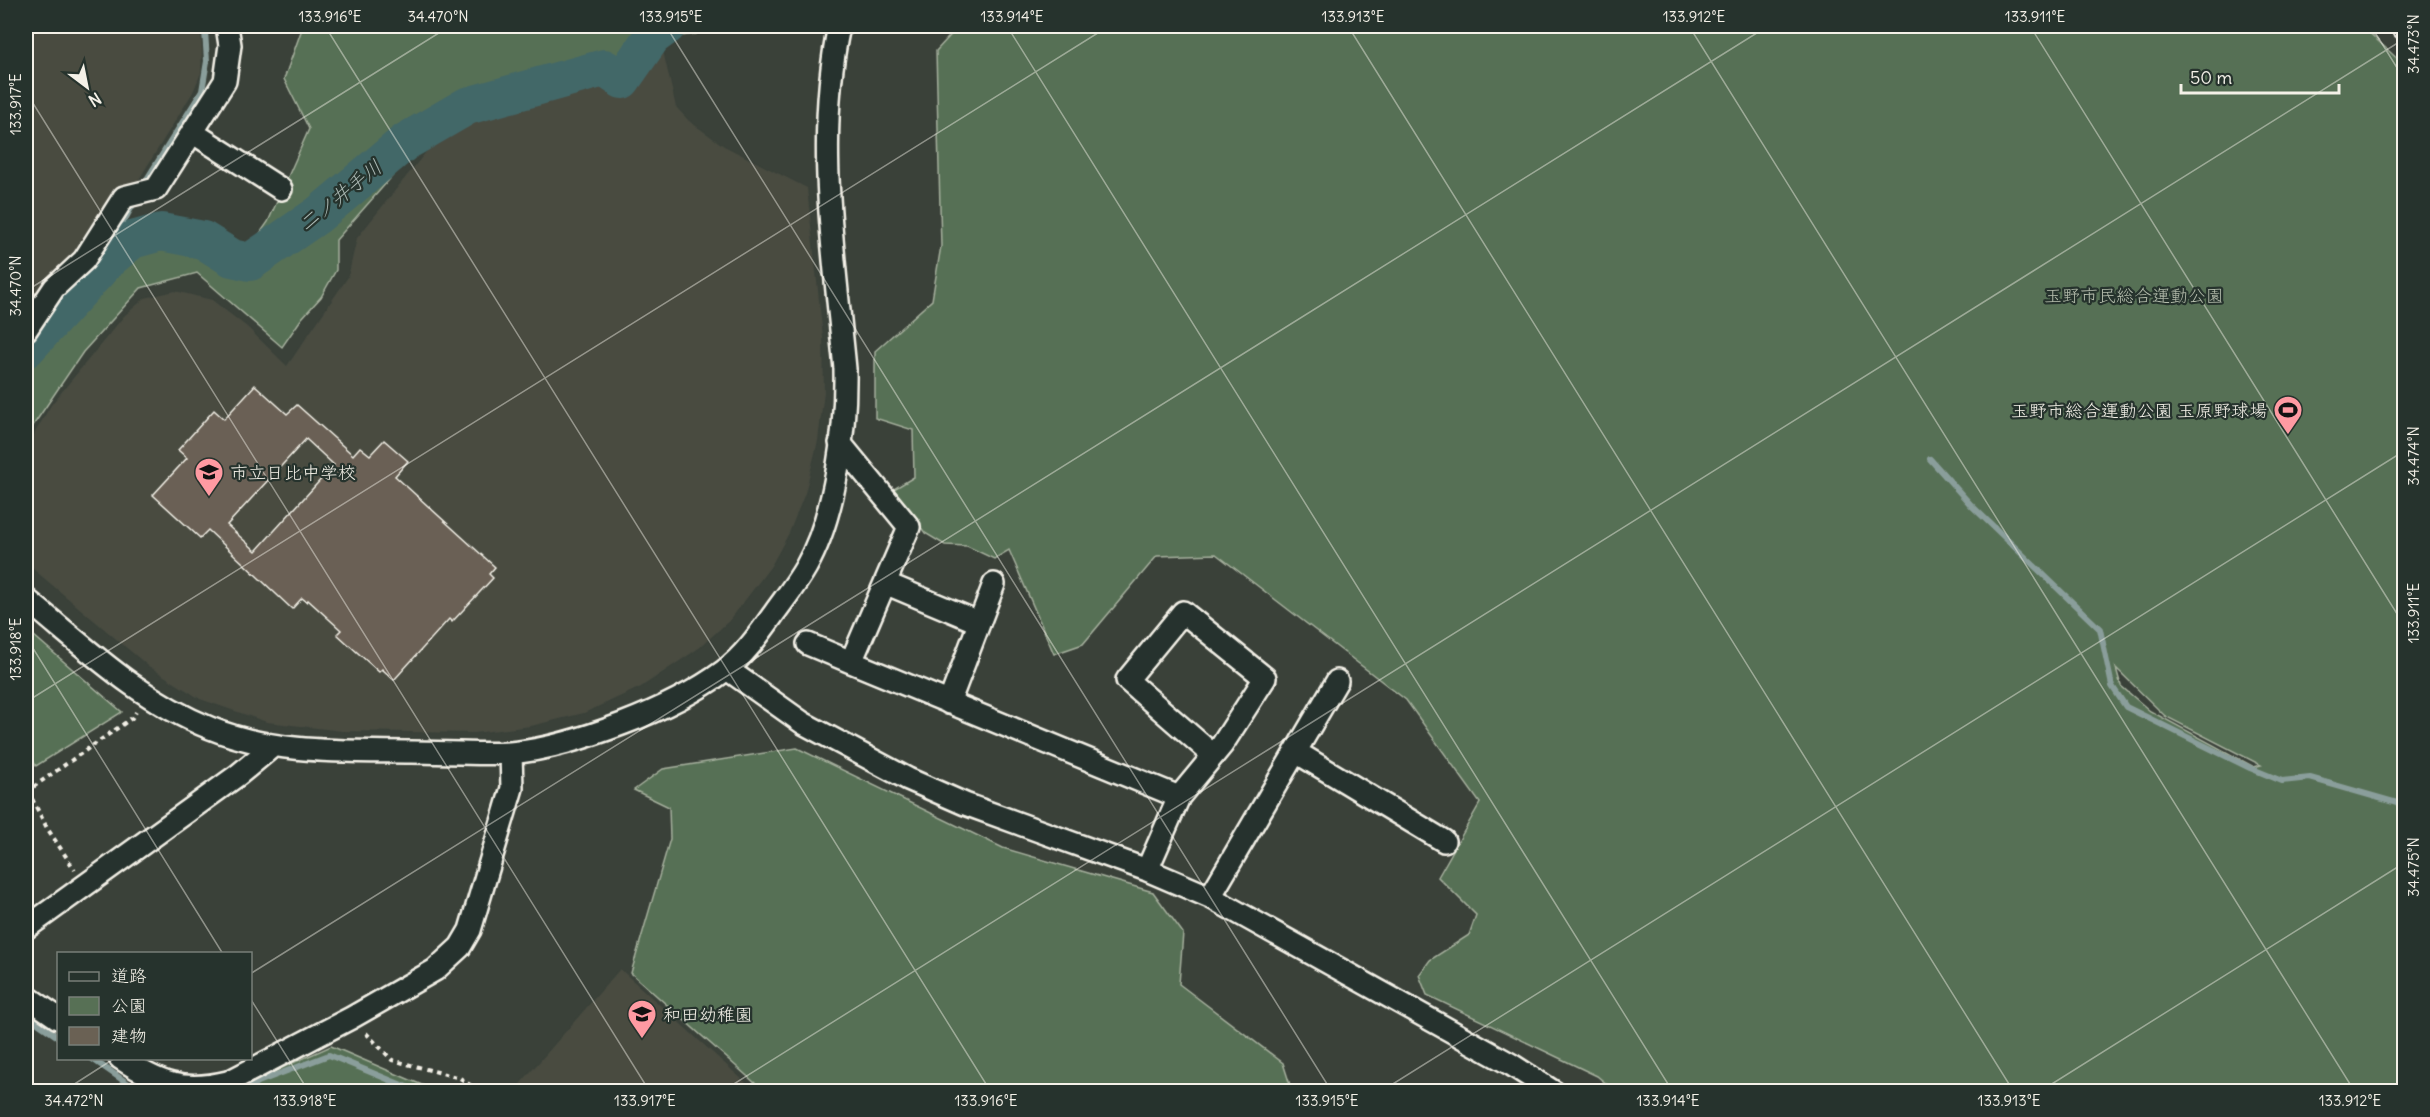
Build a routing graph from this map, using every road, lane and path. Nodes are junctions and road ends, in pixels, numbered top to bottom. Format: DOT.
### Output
graph roads {
  1 [pos="227,26"];
  2 [pos="839,26"];
  3 [pos="192,132"];
  4 [pos="281,189"];
  5 [pos="26,330"];
  6 [pos="840,443"];
  7 [pos="885,584"];
  8 [pos="994,584"];
  9 [pos="26,599"];
  10 [pos="978,622"];
  11 [pos="808,644"];
  12 [pos="851,662"];
  13 [pos="727,669"];
  14 [pos="1337,681"];
  15 [pos="148,698"];
  16 [pos="949,703"];
  17 [pos="273,746"];
  18 [pos="1296,752"];
  19 [pos="511,753"];
  20 [pos="1213,755"];
  21 [pos="27,792"];
  22 [pos="1179,797"];
  23 [pos="1444,841"];
  24 [pos="1147,870"];
  25 [pos="85,885"];
  26 [pos="1210,897"];
  27 [pos="26,928"];
  28 [pos="26,996"];
  29 [pos="57,1017"];
  30 [pos="351,1018"];
  31 [pos="122,1060"];
  32 [pos="480,1092"];
  33 [pos="1554,1092"];
  1 -- 3 [label="street"];
  2 -- 6 [label="street"];
  3 -- 4 [label="street"];
  3 -- 5 [label="street"];
  6 -- 7 [label="street"];
  6 -- 13 [label="street"];
  7 -- 10 [label="street"];
  7 -- 12 [label="street"];
  8 -- 10 [label="street"];
  9 -- 15 [label="street"];
  10 -- 16 [label="street"];
  11 -- 12 [label="street"];
  12 -- 16 [label="street"];
  13 -- 19 [label="street"];
  13 -- 24 [label="street"];
  14 -- 18 [label="street"];
  15 -- 17 [label="street"];
  15 -- 21 [label="path"];
  16 -- 22 [label="street"];
  17 -- 19 [label="street"];
  17 -- 25 [label="street"];
  18 -- 23 [label="street"];
  18 -- 26 [label="street"];
  19 -- 30 [label="street"];
  20 -- 20 [label="street"];
  20 -- 22 [label="street"];
  21 -- 25 [label="path"];
  22 -- 24 [label="street"];
  24 -- 26 [label="street"];
  25 -- 27 [label="street"];
  26 -- 33 [label="street"];
  28 -- 29 [label="street"];
  30 -- 31 [label="street"];
  30 -- 32 [label="path"];
}
